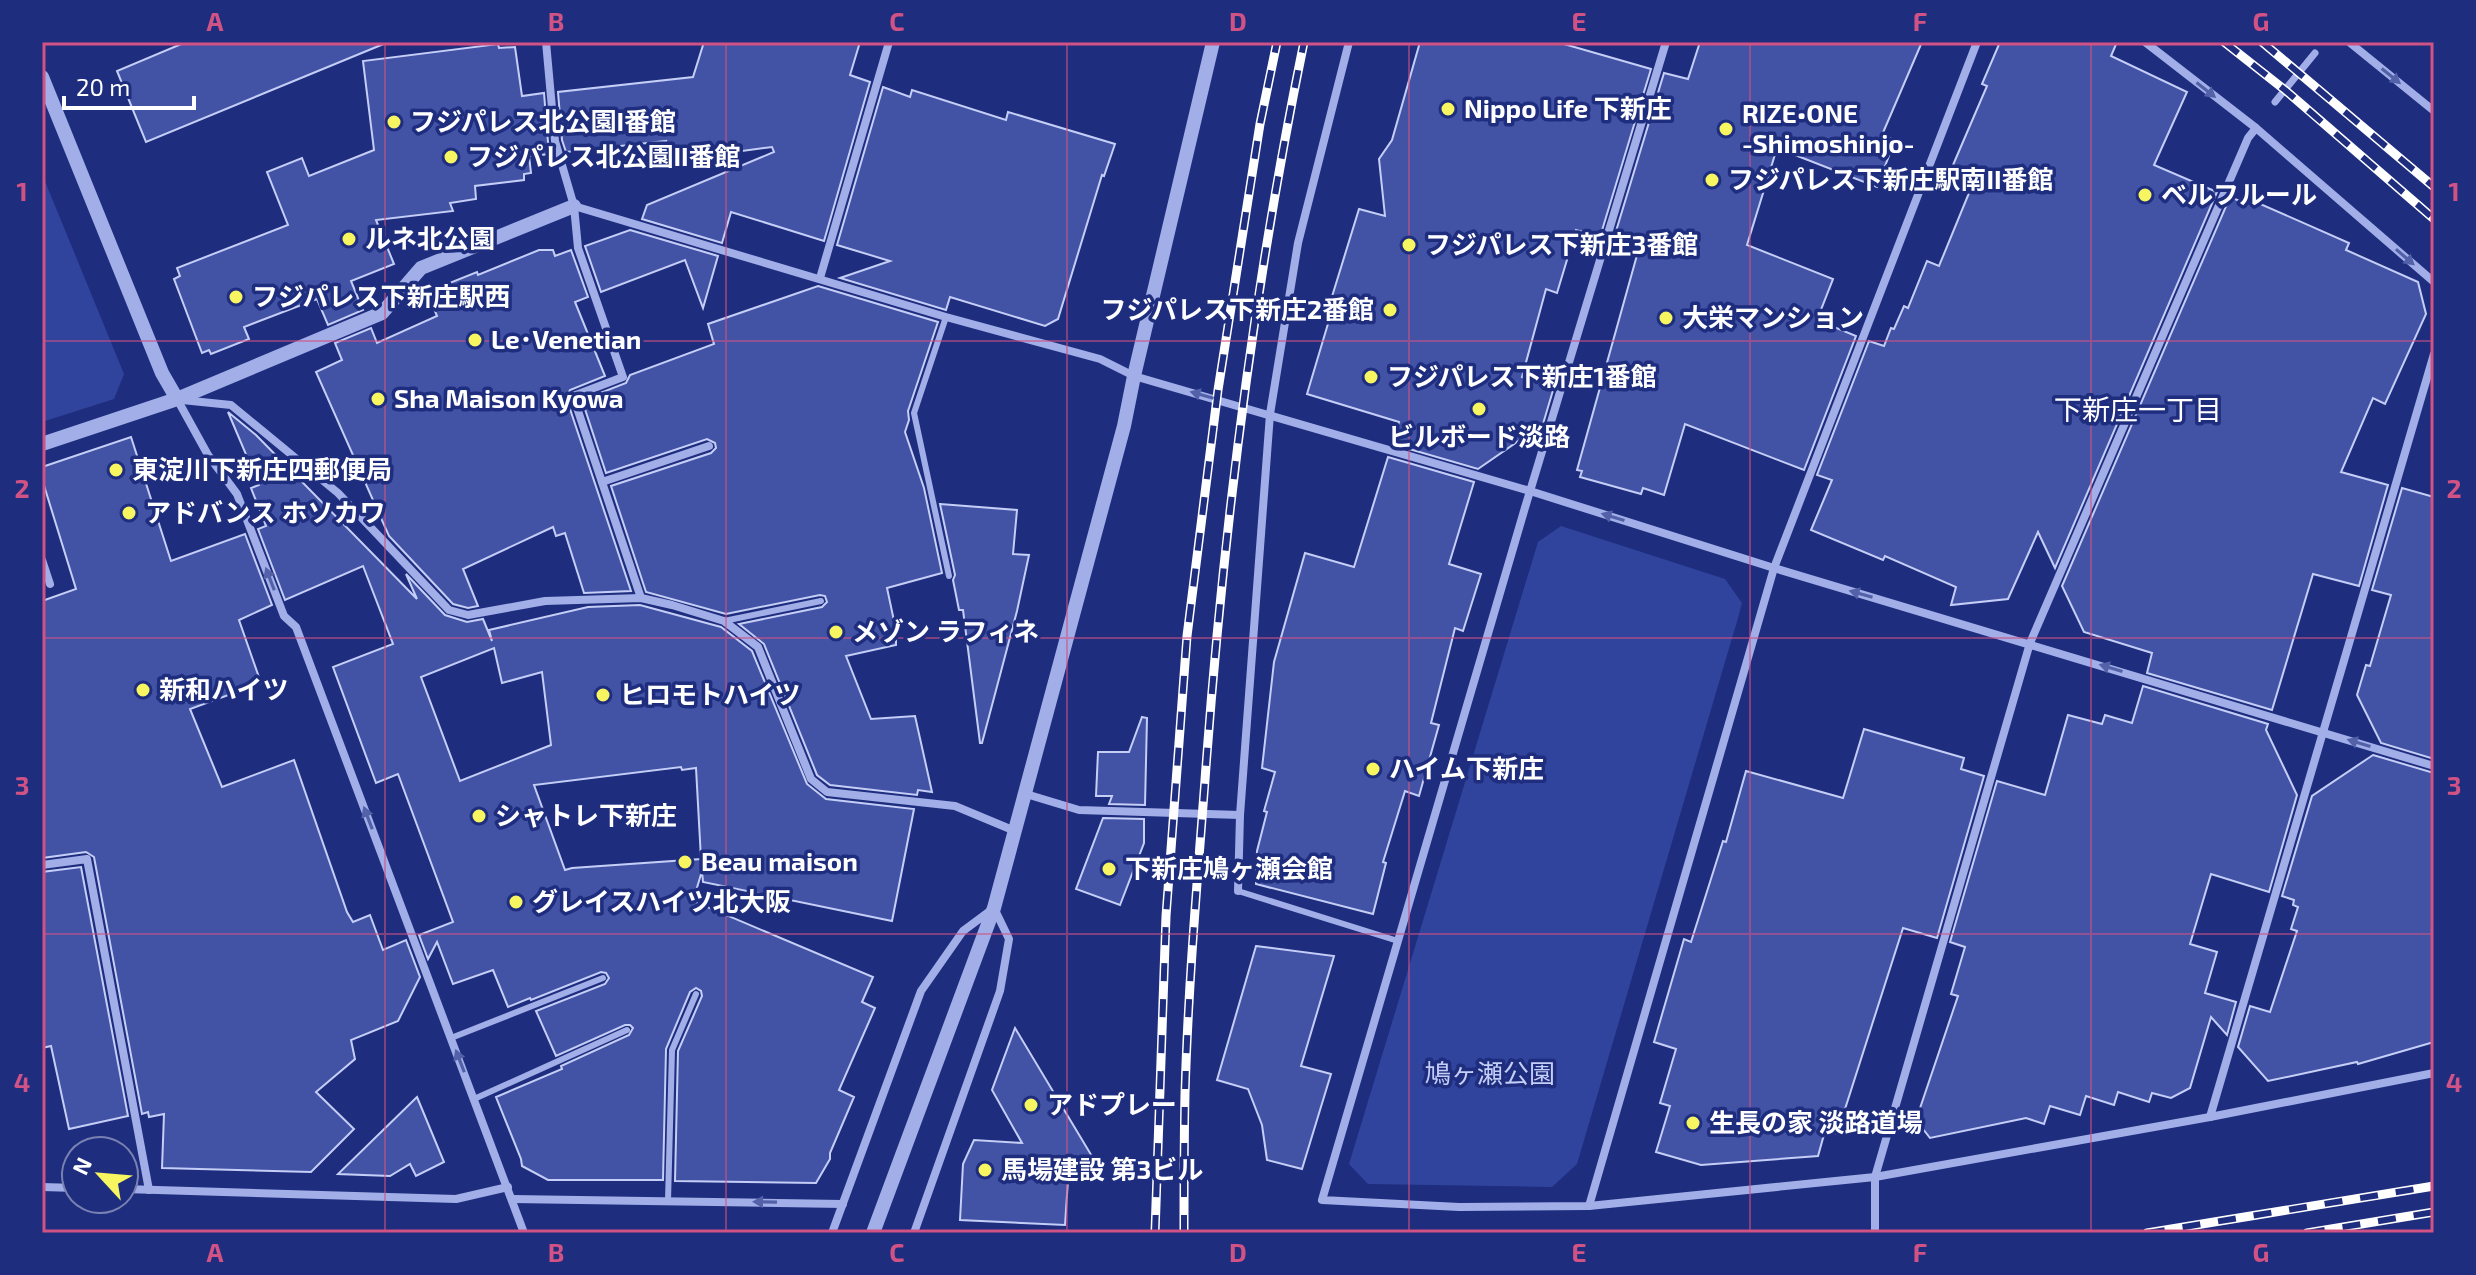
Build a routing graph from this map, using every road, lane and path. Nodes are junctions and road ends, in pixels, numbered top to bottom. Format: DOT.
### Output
graph roads {
  1 [pos="546,42"];
  2 [pos="889,42"];
  3 [pos="1213,42"];
  4 [pos="1349,42"];
  5 [pos="1666,42"];
  6 [pos="1977,42"];
  7 [pos="2145,42"];
  8 [pos="2349,42"];
  9 [pos="2315,53"];
  10 [pos="42,77"];
  11 [pos="2275,102"];
  12 [pos="2434,111"];
  13 [pos="2256,128"];
  14 [pos="574,206"];
  15 [pos="820,278"];
  16 [pos="2434,282"];
  17 [pos="946,317"];
  18 [pos="2434,354"];
  19 [pos="1134,376"];
  20 [pos="177,399"];
  21 [pos="1270,414"];
  22 [pos="42,444"];
  23 [pos="709,446"];
  24 [pos="602,482"];
  25 [pos="1530,491"];
  26 [pos="42,560"];
  27 [pos="1774,568"];
  28 [pos="949,576"];
  29 [pos="50,584"];
  30 [pos="641,598"];
  31 [pos="821,601"];
  32 [pos="724,621"];
  33 [pos="2030,643"];
  34 [pos="2324,732"];
  35 [pos="2434,766"];
  36 [pos="1026,794"];
  37 [pos="1240,815"];
  38 [pos="1015,831"];
  39 [pos="42,865"];
  40 [pos="1238,891"];
  41 [pos="994,908"];
  42 [pos="1398,941"];
  43 [pos="603,978"];
  44 [pos="696,994"];
  45 [pos="627,1030"];
  46 [pos="451,1038"];
  47 [pos="2434,1073"];
  48 [pos="474,1099"];
  49 [pos="2210,1117"];
  50 [pos="1875,1177"];
  51 [pos="508,1187"];
  52 [pos="140,1190"];
  53 [pos="149,1190"];
  54 [pos="512,1199"];
  55 [pos="668,1201"];
  56 [pos="843,1204"];
  57 [pos="1589,1206"];
  58 [pos="524,1233"];
  59 [pos="832,1233"];
  60 [pos="873,1233"];
  61 [pos="914,1233"];
  62 [pos="1875,1233"];
  1 -- 14 [label="street"];
  2 -- 15 [label="street"];
  3 -- 19 [label="street"];
  4 -- 21 [label="street"];
  5 -- 25 [label="street"];
  6 -- 27 [label="street"];
  7 -- 13 [label="street, one-way"];
  8 -- 12 [label="street, one-way"];
  9 -- 11 [label="street"];
  10 -- 20 [label="street"];
  13 -- 16 [label="street, one-way"];
  13 -- 33 [label="street"];
  14 -- 15 [label="street"];
  14 -- 20 [label="street"];
  14 -- 24 [label="street"];
  15 -- 17 [label="street"];
  17 -- 19 [label="street"];
  17 -- 28 [label="lane"];
  18 -- 34 [label="street"];
  21 -- 19 [label="street, one-way"];
  19 -- 36 [label="street"];
  20 -- 22 [label="street"];
  20 -- 30 [label="street"];
  46 -- 20 [label="street, one-way"];
  21 -- 25 [label="street"];
  21 -- 37 [label="street"];
  23 -- 24 [label="street"];
  24 -- 30 [label="street"];
  27 -- 25 [label="street, one-way"];
  25 -- 42 [label="street"];
  26 -- 29 [label="street"];
  33 -- 27 [label="street, one-way"];
  27 -- 57 [label="street"];
  30 -- 32 [label="street"];
  31 -- 32 [label="lane"];
  32 -- 38 [label="street"];
  34 -- 33 [label="street, one-way"];
  33 -- 50 [label="street"];
  35 -- 34 [label="street, one-way"];
  34 -- 49 [label="street"];
  36 -- 37 [label="street"];
  36 -- 38 [label="street"];
  37 -- 40 [label="street"];
  38 -- 41 [label="street"];
  39 -- 53 [label="street"];
  40 -- 42 [label="lane"];
  41 -- 56 [label="street"];
  41 -- 60 [label="street"];
  41 -- 61 [label="street"];
  42 -- 57 [label="street"];
  43 -- 46 [label="lane"];
  44 -- 55 [label="lane"];
  45 -- 48 [label="lane"];
  48 -- 46 [label="street, one-way"];
  47 -- 49 [label="street"];
  48 -- 51 [label="street"];
  49 -- 50 [label="street"];
  50 -- 57 [label="street"];
  50 -- 62 [label="street"];
  51 -- 53 [label="street"];
  51 -- 54 [label="street"];
  52 -- 53 [label="street"];
  54 -- 55 [label="street"];
  54 -- 58 [label="street"];
  56 -- 55 [label="street, one-way"];
  56 -- 59 [label="street"];
}
